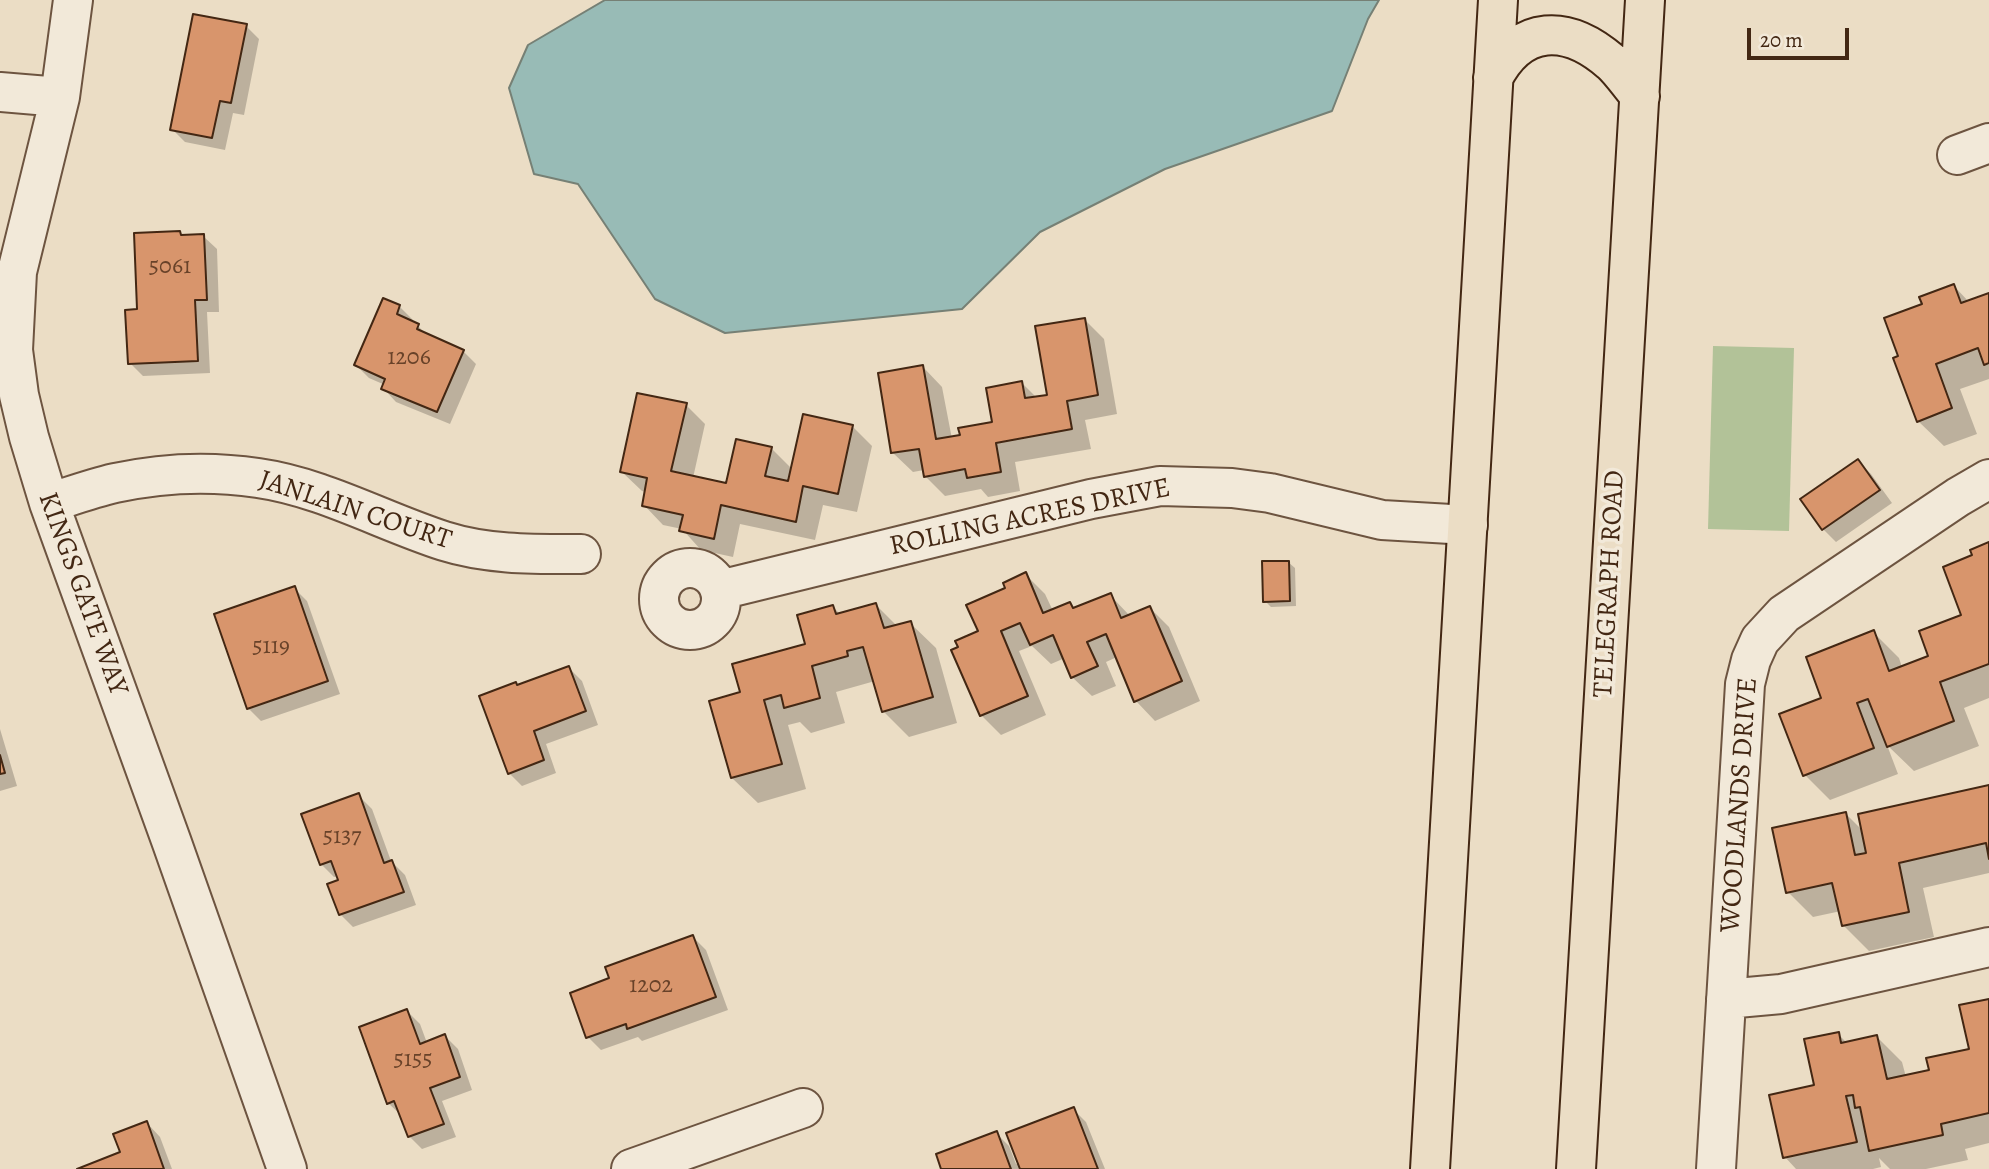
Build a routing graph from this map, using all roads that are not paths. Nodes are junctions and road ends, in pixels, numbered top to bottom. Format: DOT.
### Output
graph roads {
  1 [pos="73,0"];
  2 [pos="1498,0"];
  3 [pos="1645,0"];
  4 [pos="1493,78"];
  5 [pos="0,92"];
  6 [pos="1640,96"];
  7 [pos="60,97"];
  8 [pos="1989,480"];
  9 [pos="49,503"];
  10 [pos="1468,525"];
  11 [pos="581,554"];
  12 [pos="720,590"];
  13 [pos="1989,947"];
  14 [pos="1726,999"];
  15 [pos="803,1108"];
  16 [pos="287,1169"];
  17 [pos="631,1169"];
  18 [pos="1430,1169"];
  19 [pos="1576,1169"];
  20 [pos="1716,1169"];
  1 -- 7 [label="street, KINGS GATE WAY"];
  2 -- 4 [label="highway"];
  3 -- 6 [label="highway, TELEGRAPH ROAD"];
  4 -- 6 [label="highway"];
  4 -- 10 [label="highway"];
  5 -- 7 [label="street"];
  6 -- 19 [label="highway, TELEGRAPH ROAD"];
  7 -- 9 [label="street, KINGS GATE WAY"];
  8 -- 14 [label="street, WOODLANDS DRIVE"];
  9 -- 11 [label="street, JANLAIN COURT"];
  9 -- 16 [label="street, KINGS GATE WAY"];
  10 -- 12 [label="street, ROLLING ACRES DRIVE"];
  10 -- 18 [label="highway"];
  13 -- 14 [label="street"];
  14 -- 20 [label="street, WOODLANDS DRIVE"];
  15 -- 17 [label="street"];
}
